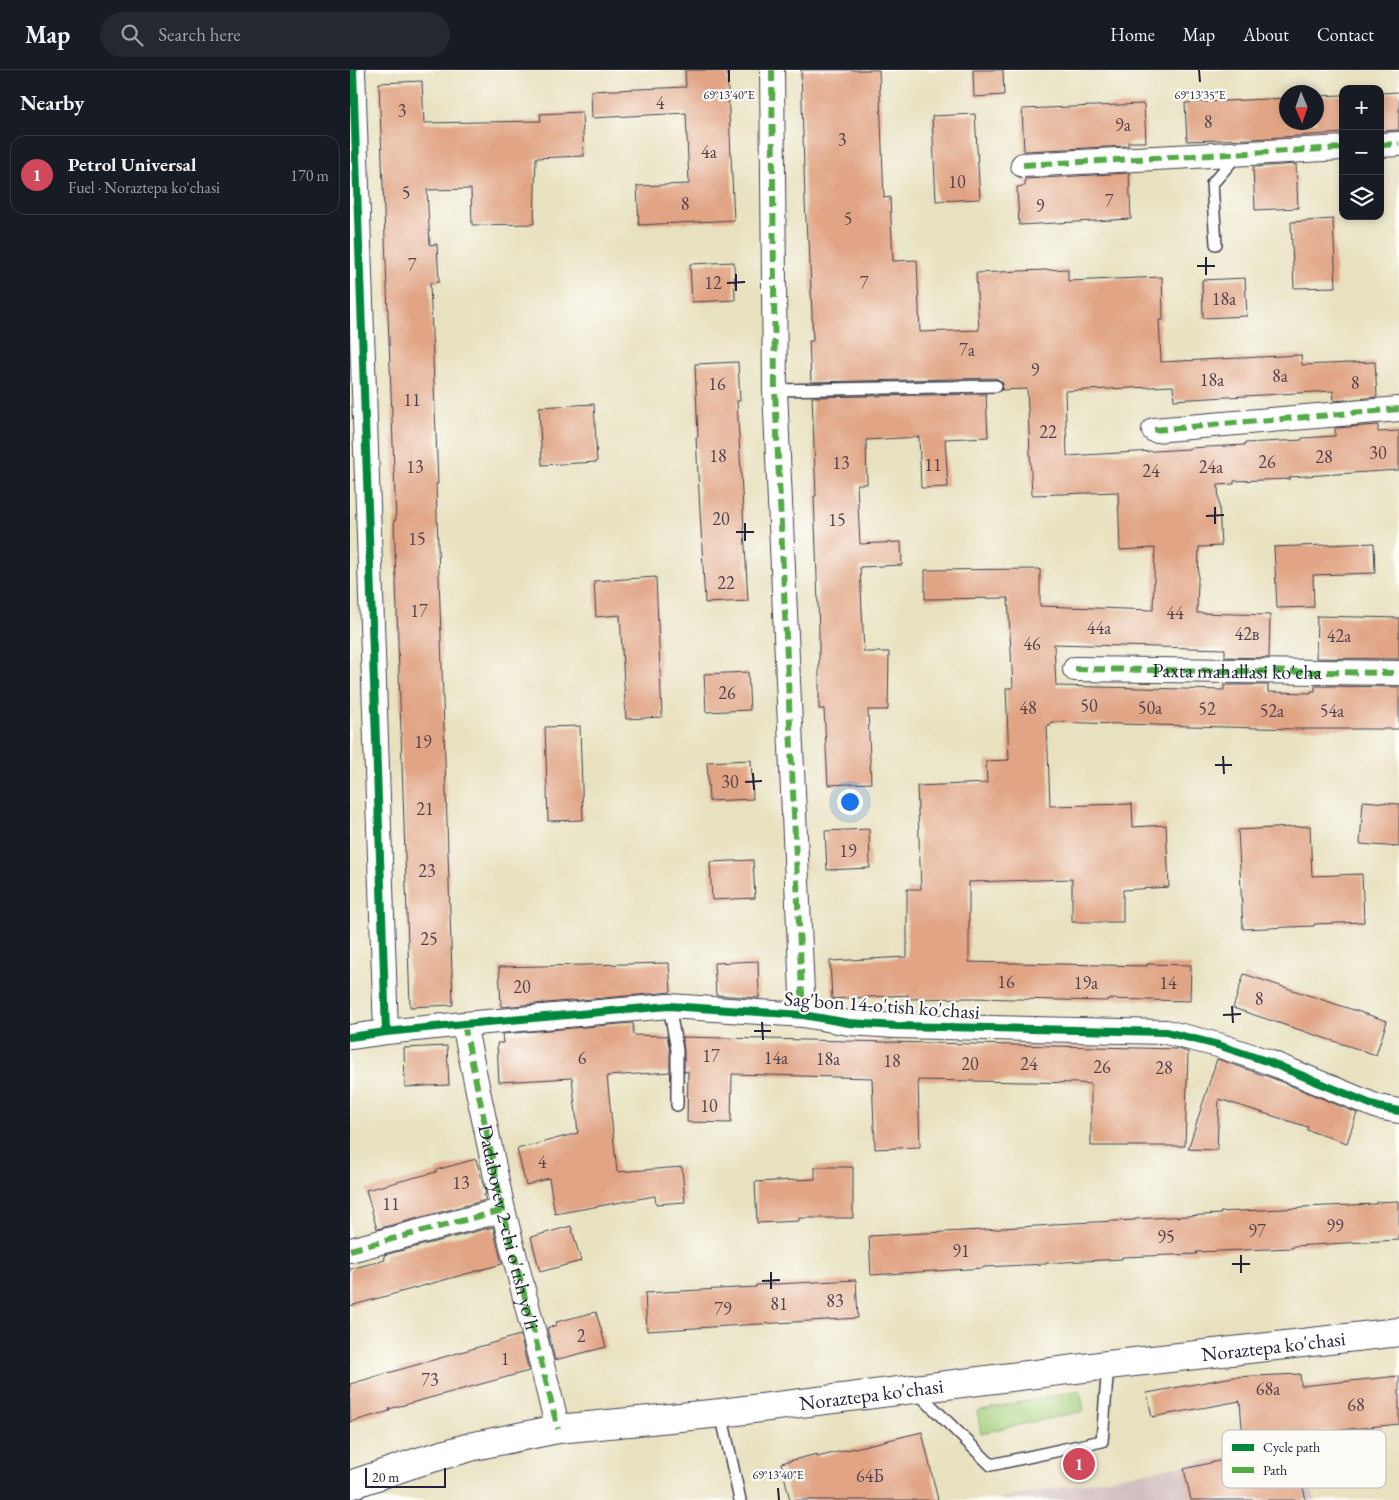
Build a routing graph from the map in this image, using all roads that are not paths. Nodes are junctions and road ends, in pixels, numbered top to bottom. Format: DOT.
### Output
graph roads {
  1 [pos="353,70"];
  2 [pos="772,70"];
  3 [pos="1399,144"];
  4 [pos="1384,145"];
  5 [pos="1339,148"];
  6 [pos="1237,155"];
  7 [pos="1023,165"];
  8 [pos="1216,244"];
  9 [pos="996,386"];
  10 [pos="775,390"];
  11 [pos="1399,409"];
  12 [pos="1154,430"];
  13 [pos="1075,669"];
  14 [pos="1399,674"];
  15 [pos="669,1006"];
  16 [pos="803,1015"];
  17 [pos="464,1024"];
  18 [pos="386,1032"];
  19 [pos="350,1037"];
  20 [pos="677,1105"];
  21 [pos="1399,1111"];
  22 [pos="503,1210"];
  23 [pos="350,1250"];
  24 [pos="1399,1332"];
  25 [pos="1108,1365"];
  26 [pos="914,1389"];
  27 [pos="721,1413"];
  28 [pos="558,1429"];
  29 [pos="350,1485"];
  30 [pos="740,1500"];
  1 -- 18 [label="street"];
  2 -- 10 [label="street"];
  3 -- 4 [label="street"];
  5 -- 6 [label="street"];
  6 -- 7 [label="street"];
  6 -- 8 [label="lane"];
  9 -- 10 [label="lane"];
  10 -- 16 [label="street"];
  11 -- 12 [label="street"];
  13 -- 14 [label="street, Paxta mahallasi ko'cha"];
  15 -- 16 [label="street, Sag'bon 14-o'tish ko'chasi"];
  15 -- 17 [label="street, Sag'bon 14-o'tish ko'chasi"];
  15 -- 20 [label="lane"];
  16 -- 21 [label="street, Sag'bon 14-o'tish ko'chasi"];
  17 -- 18 [label="street, Sag'bon 14-o'tish ko'chasi"];
  17 -- 22 [label="street, Dadaboyev 2-chi o'tish yo'li"];
  18 -- 19 [label="street, Sag'bon 14-o'tish ko'chasi"];
  22 -- 23 [label="street"];
  22 -- 28 [label="street, Dadaboyev 2-chi o'tish yo'li"];
  24 -- 25 [label="main road, Noraztepa ko'chasi"];
  25 -- 26 [label="main road, Noraztepa ko'chasi"];
  25 -- 26 [label="lane"];
  26 -- 27 [label="main road, Noraztepa ko'chasi"];
  27 -- 28 [label="main road, Noraztepa ko'chasi"];
  27 -- 30 [label="lane"];
  28 -- 29 [label="main road, Noraztepa ko'chasi"];
}
